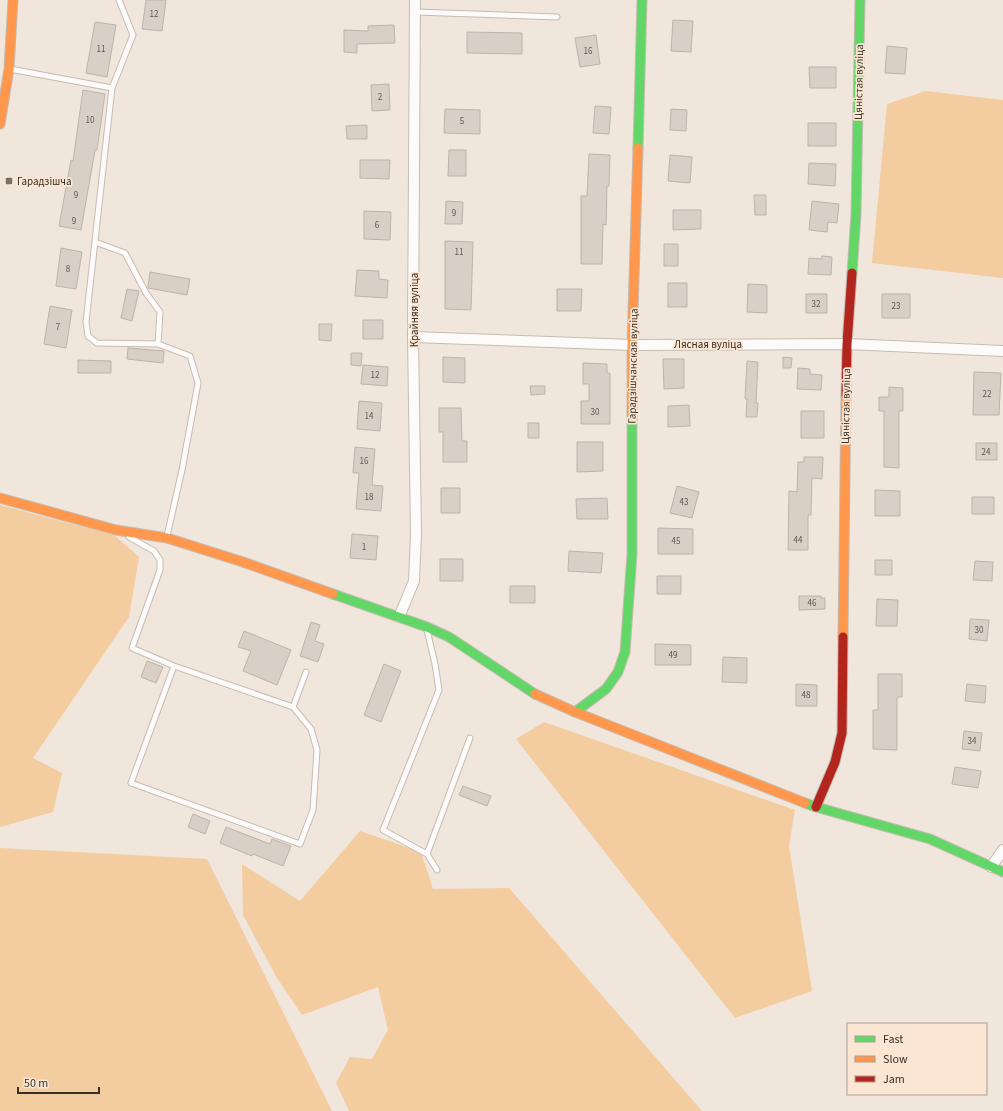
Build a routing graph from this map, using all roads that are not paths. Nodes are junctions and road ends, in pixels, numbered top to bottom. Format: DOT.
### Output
graph roads {
  1 [pos="13,0"];
  2 [pos="120,0"];
  3 [pos="415,0"];
  4 [pos="642,0"];
  5 [pos="860,0"];
  6 [pos="415,12"];
  7 [pos="557,17"];
  8 [pos="4,68"];
  9 [pos="112,88"];
  10 [pos="0,124"];
  11 [pos="95,242"];
  12 [pos="413,337"];
  13 [pos="158,344"];
  14 [pos="846,344"];
  15 [pos="632,345"];
  16 [pos="1003,351"];
  17 [pos="0,498"];
  18 [pos="116,530"];
  19 [pos="167,538"];
  20 [pos="399,617"];
  21 [pos="427,627"];
  22 [pos="174,666"];
  23 [pos="306,672"];
  24 [pos="293,707"];
  25 [pos="575,712"];
  26 [pos="470,738"];
  27 [pos="816,807"];
  28 [pos="1003,850"];
  29 [pos="427,854"];
  30 [pos="991,867"];
  31 [pos="437,870"];
  32 [pos="1003,872"];
  1 -- 8 [label="street"];
  2 -- 9 [label="lane"];
  3 -- 6 [label="street, Крайняя вуліца"];
  4 -- 15 [label="street, Гарадзішчанская вуліца"];
  5 -- 14 [label="street, Цяністая вуліца"];
  6 -- 7 [label="lane"];
  6 -- 12 [label="street, Крайняя вуліца"];
  8 -- 9 [label="lane"];
  8 -- 10 [label="street"];
  9 -- 11 [label="lane"];
  11 -- 13 [label="lane"];
  11 -- 13 [label="lane"];
  12 -- 15 [label="street, Лясная вуліца"];
  12 -- 20 [label="street, Крайняя вуліца"];
  13 -- 19 [label="lane"];
  14 -- 15 [label="street, Лясная вуліца"];
  14 -- 16 [label="street, Лясная вуліца"];
  14 -- 27 [label="street, Цяністая вуліца"];
  15 -- 25 [label="street, Гарадзішчанская вуліца"];
  17 -- 18 [label="street"];
  18 -- 19 [label="street"];
  18 -- 22 [label="lane"];
  19 -- 20 [label="street"];
  20 -- 21 [label="street"];
  21 -- 25 [label="street"];
  21 -- 29 [label="lane"];
  22 -- 24 [label="lane"];
  22 -- 24 [label="lane"];
  23 -- 24 [label="lane"];
  25 -- 27 [label="street"];
  26 -- 29 [label="lane"];
  27 -- 30 [label="street"];
  28 -- 30 [label="street"];
  29 -- 31 [label="lane"];
  30 -- 32 [label="street"];
}
